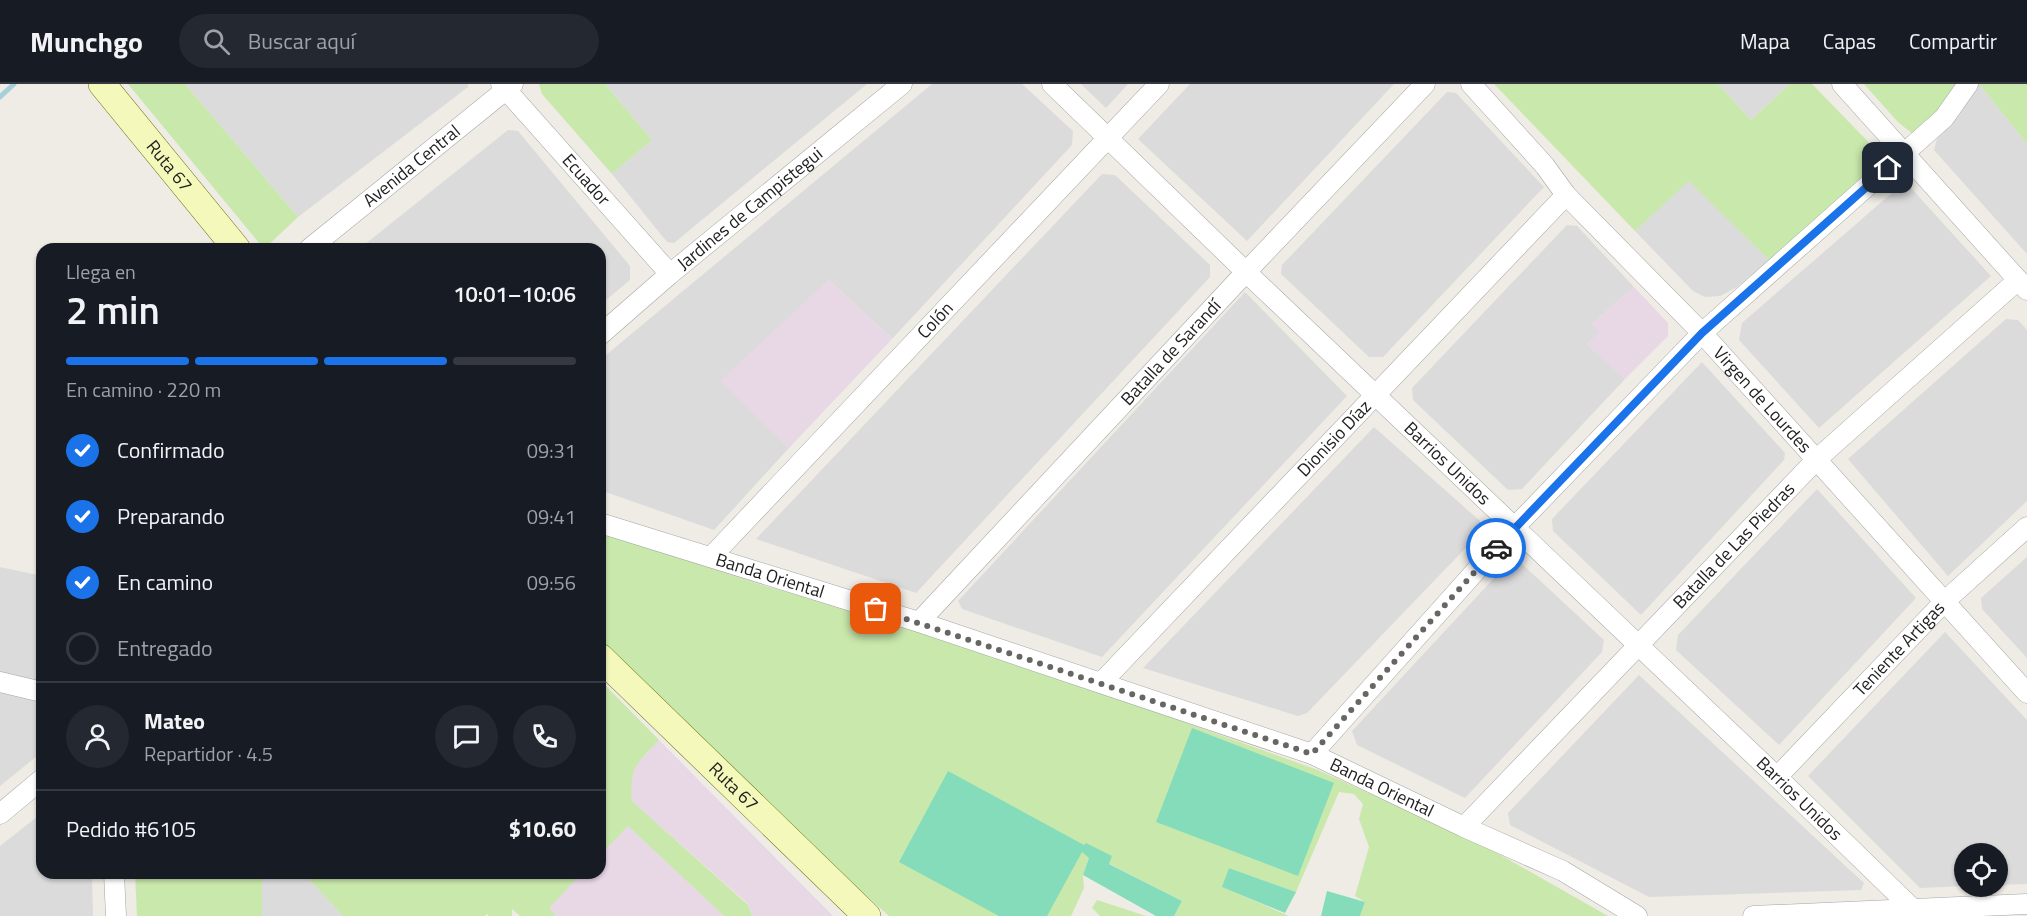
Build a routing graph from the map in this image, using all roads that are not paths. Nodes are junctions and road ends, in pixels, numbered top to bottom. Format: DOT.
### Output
graph roads {
  1 [pos="102,84"];
  2 [pos="902,84"];
  3 [pos="1052,84"];
  4 [pos="1160,84"];
  5 [pos="1425,84"];
  6 [pos="1471,84"];
  7 [pos="1842,84"];
  8 [pos="1968,84"];
  9 [pos="507,86"];
  10 [pos="1108,137"];
  11 [pos="1905,153"];
  12 [pos="1566,195"];
  13 [pos="232,243"];
  14 [pos="316,243"];
  15 [pos="1246,272"];
  16 [pos="670,274"];
  17 [pos="2023,285"];
  18 [pos="606,330"];
  19 [pos="1702,333"];
  20 [pos="1374,394"];
  21 [pos="1817,459"];
  22 [pos="606,525"];
  23 [pos="1515,527"];
  24 [pos="2027,527"];
  25 [pos="711,557"];
  26 [pos="1945,602"];
  27 [pos="919,622"];
  28 [pos="1639,645"];
  29 [pos="606,663"];
  30 [pos="0,682"];
  31 [pos="1101,683"];
  32 [pos="36,691"];
  33 [pos="2027,693"];
  34 [pos="1312,754"];
  35 [pos="1777,777"];
  36 [pos="36,784"];
  37 [pos="0,814"];
  38 [pos="1464,827"];
  39 [pos="114,879"];
  40 [pos="2027,904"];
  41 [pos="1917,912"];
  42 [pos="116,916"];
  43 [pos="867,916"];
  44 [pos="1637,916"];
  45 [pos="1753,916"];
  1 -- 13 [label="street, Ruta 67"];
  2 -- 16 [label="street, Jardines de Campistegui"];
  3 -- 10 [label="street, Barrios Unidos"];
  4 -- 10 [label="street, Colón"];
  5 -- 15 [label="street, Batalla de Sarandí"];
  6 -- 12 [label="street, Virgen de Lourdes"];
  7 -- 11 [label="street"];
  8 -- 11 [label="street"];
  9 -- 14 [label="street, Avenida Central"];
  9 -- 16 [label="street, Ecuador"];
  10 -- 15 [label="street, Barrios Unidos"];
  10 -- 25 [label="street, Colón"];
  11 -- 17 [label="street"];
  11 -- 19 [label="street"];
  12 -- 19 [label="street, Virgen de Lourdes"];
  12 -- 20 [label="street, Dionisio Díaz"];
  15 -- 20 [label="street, Barrios Unidos"];
  15 -- 27 [label="street, Batalla de Sarandí"];
  16 -- 18 [label="street, Jardines de Campistegui"];
  17 -- 21 [label="street, Batalla de Las Piedras"];
  19 -- 21 [label="street, Virgen de Lourdes"];
  19 -- 23 [label="street"];
  20 -- 23 [label="street, Barrios Unidos"];
  20 -- 31 [label="street, Dionisio Díaz"];
  21 -- 26 [label="street, Virgen de Lourdes"];
  21 -- 28 [label="street, Batalla de Las Piedras"];
  22 -- 25 [label="street, Banda Oriental"];
  23 -- 28 [label="street, Barrios Unidos"];
  23 -- 34 [label="street"];
  24 -- 26 [label="street, Teniente Artigas"];
  25 -- 27 [label="street, Banda Oriental"];
  26 -- 33 [label="street, Virgen de Lourdes"];
  26 -- 35 [label="street, Teniente Artigas"];
  27 -- 31 [label="street, Banda Oriental"];
  28 -- 35 [label="street, Barrios Unidos"];
  28 -- 38 [label="street, Batalla de Las Piedras"];
  29 -- 43 [label="street, Ruta 67"];
  30 -- 32 [label="street"];
  31 -- 34 [label="street, Banda Oriental"];
  34 -- 38 [label="street, Banda Oriental"];
  35 -- 41 [label="street, Barrios Unidos"];
  36 -- 37 [label="street"];
  38 -- 44 [label="street, Banda Oriental"];
  39 -- 42 [label="street"];
  40 -- 41 [label="street"];
  41 -- 45 [label="street"];
}
